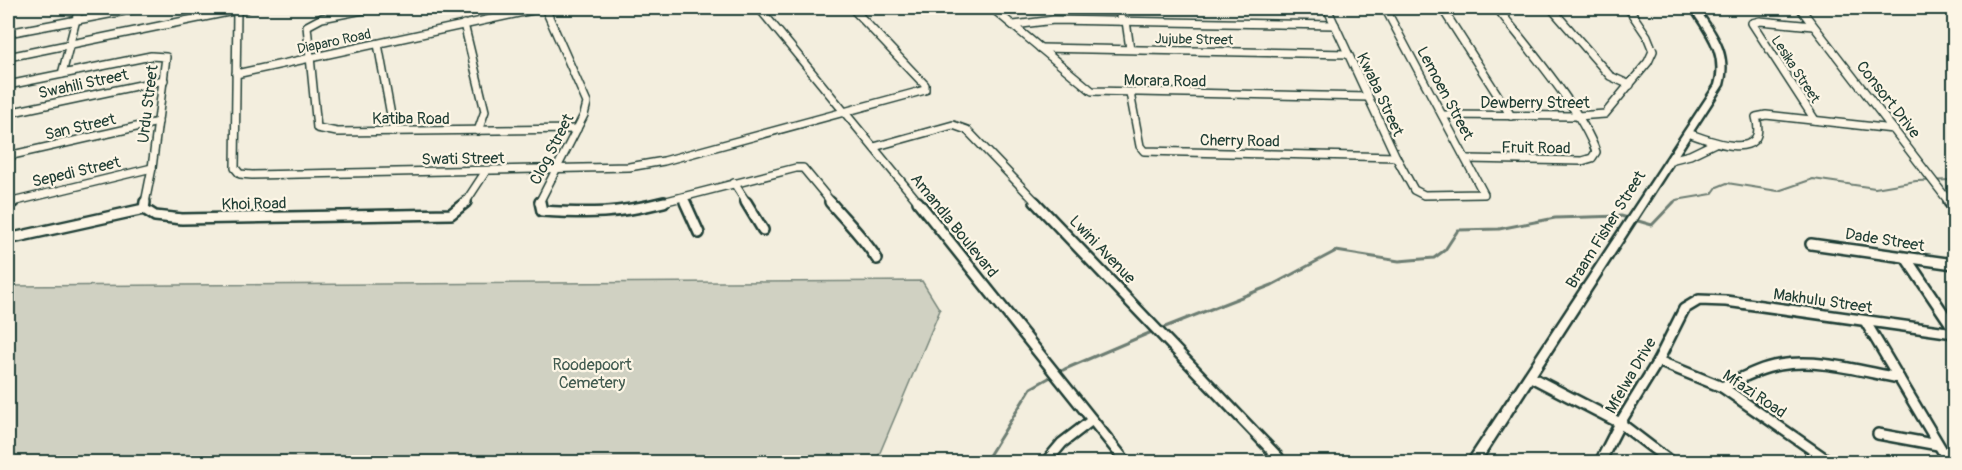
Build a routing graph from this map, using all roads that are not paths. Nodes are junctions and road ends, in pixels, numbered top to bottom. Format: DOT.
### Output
graph roads {
  1 [pos="80,8"];
  2 [pos="141,8"];
  3 [pos="248,8"];
  4 [pos="373,8"];
  5 [pos="543,8"];
  6 [pos="759,8"];
  7 [pos="852,8"];
  8 [pos="992,8"];
  9 [pos="1119,8"];
  10 [pos="1328,8"];
  11 [pos="1385,8"];
  12 [pos="1442,8"];
  13 [pos="1497,8"];
  14 [pos="1551,8"];
  15 [pos="1628,8"];
  16 [pos="1694,8"];
  17 [pos="1800,8"];
  18 [pos="237,10"];
  19 [pos="76,20"];
  20 [pos="1124,21"];
  21 [pos="464,24"];
  22 [pos="1014,25"];
  23 [pos="1335,25"];
  24 [pos="1813,26"];
  25 [pos="8,33"];
  26 [pos="69,44"];
  27 [pos="378,44"];
  28 [pos="1040,48"];
  29 [pos="1130,49"];
  30 [pos="1348,54"];
  31 [pos="8,57"];
  32 [pos="311,58"];
  33 [pos="63,74"];
  34 [pos="236,74"];
  35 [pos="164,80"];
  36 [pos="8,85"];
  37 [pos="1630,85"];
  38 [pos="1130,93"];
  39 [pos="1368,97"];
  40 [pos="846,112"];
  41 [pos="8,113"];
  42 [pos="1443,115"];
  43 [pos="1511,116"];
  44 [pos="1577,116"];
  45 [pos="1815,120"];
  46 [pos="158,122"];
  47 [pos="577,129"];
  48 [pos="1893,129"];
  49 [pos="478,131"];
  50 [pos="394,132"];
  51 [pos="1688,133"];
  52 [pos="1715,143"];
  53 [pos="874,147"];
  54 [pos="8,156"];
  55 [pos="1396,157"];
  56 [pos="1467,159"];
  57 [pos="1670,160"];
  58 [pos="152,168"];
  59 [pos="555,170"];
  60 [pos="486,171"];
  61 [pos="734,183"];
  62 [pos="1484,191"];
  63 [pos="683,198"];
  64 [pos="8,203"];
  65 [pos="1954,208"];
  66 [pos="144,209"];
  67 [pos="763,230"];
  68 [pos="699,233"];
  69 [pos="8,239"];
  70 [pos="1811,244"];
  71 [pos="1906,258"];
  72 [pos="877,259"];
  73 [pos="1954,264"];
  74 [pos="1689,305"];
  75 [pos="1865,321"];
  76 [pos="1954,331"];
  77 [pos="1658,361"];
  78 [pos="1531,377"];
  79 [pos="1899,378"];
  80 [pos="1722,387"];
  81 [pos="1092,420"];
  82 [pos="1620,423"];
  83 [pos="1878,434"];
  84 [pos="1938,445"];
  85 [pos="1046,462"];
  86 [pos="1126,462"];
  87 [pos="1280,462"];
  88 [pos="1473,462"];
  89 [pos="1600,462"];
  90 [pos="1671,462"];
  91 [pos="1830,462"];
  92 [pos="1949,462"];
  1 -- 19 [label="street"];
  2 -- 19 [label="street"];
  3 -- 18 [label="street"];
  4 -- 32 [label="street"];
  5 -- 21 [label="street, Diaparo Road"];
  5 -- 47 [label="street, Clog Street"];
  6 -- 40 [label="street, Amandla Boulevard"];
  7 -- 40 [label="street, Swati Street"];
  8 -- 22 [label="street, Morara Road"];
  9 -- 20 [label="street"];
  10 -- 23 [label="street, Kwaba Street"];
  11 -- 42 [label="street, Lemoen Street"];
  12 -- 43 [label="street"];
  13 -- 44 [label="street"];
  14 -- 37 [label="street"];
  15 -- 37 [label="street, Dewberry Street"];
  16 -- 51 [label="street, Braam Fisher Street"];
  17 -- 24 [label="street, Consort Drive"];
  18 -- 26 [label="street"];
  18 -- 34 [label="street, Swati Street"];
  19 -- 25 [label="street"];
  19 -- 26 [label="street"];
  20 -- 22 [label="street"];
  20 -- 23 [label="street"];
  20 -- 29 [label="street"];
  21 -- 27 [label="street, Diaparo Road"];
  21 -- 49 [label="street"];
  22 -- 28 [label="street, Morara Road"];
  23 -- 30 [label="street, Kwaba Street"];
  24 -- 45 [label="street, Lesika Street"];
  24 -- 48 [label="street, Consort Drive"];
  26 -- 31 [label="street"];
  26 -- 33 [label="street"];
  27 -- 32 [label="street, Diaparo Road"];
  27 -- 50 [label="street"];
  28 -- 29 [label="street, Jujube Street"];
  28 -- 38 [label="street, Morara Road"];
  29 -- 30 [label="street, Jujube Street"];
  30 -- 39 [label="street, Kwaba Street"];
  32 -- 34 [label="street, Diaparo Road"];
  32 -- 50 [label="street, Katiba Road"];
  33 -- 35 [label="street, Urdu Street"];
  33 -- 36 [label="street, Urdu Street"];
  34 -- 60 [label="street, Swati Street"];
  35 -- 41 [label="street, Swahili Street"];
  35 -- 46 [label="street, Urdu Street"];
  37 -- 44 [label="street, Dewberry Street"];
  38 -- 39 [label="street, Morara Road"];
  38 -- 55 [label="street, Cherry Road"];
  39 -- 55 [label="street, Kwaba Street"];
  40 -- 53 [label="street, Amandla Boulevard"];
  40 -- 59 [label="street, Swati Street"];
  42 -- 43 [label="street, Dewberry Street"];
  42 -- 56 [label="street, Lemoen Street"];
  43 -- 44 [label="street, Dewberry Street"];
  44 -- 56 [label="street, Fruit Road"];
  45 -- 48 [label="street"];
  45 -- 52 [label="street"];
  46 -- 54 [label="street, San Street"];
  46 -- 58 [label="street, Urdu Street"];
  47 -- 49 [label="street, Katiba Road"];
  47 -- 59 [label="street, Clog Street"];
  48 -- 65 [label="street, Consort Drive"];
  49 -- 50 [label="street, Katiba Road"];
  51 -- 52 [label="street"];
  51 -- 57 [label="street, Braam Fisher Street"];
  52 -- 57 [label="street"];
  53 -- 81 [label="street, Amandla Boulevard"];
  53 -- 87 [label="street, Lwini Avenue"];
  55 -- 62 [label="street, Kwaba Street"];
  56 -- 62 [label="street, Lemoen Street"];
  57 -- 78 [label="street, Braam Fisher Street"];
  58 -- 64 [label="street, Sepedi Street"];
  58 -- 66 [label="street, Urdu Street"];
  59 -- 60 [label="street, Swati Street"];
  59 -- 63 [label="street, Clog Street"];
  60 -- 66 [label="street, Khoi Road"];
  61 -- 63 [label="street"];
  61 -- 67 [label="street"];
  61 -- 72 [label="street"];
  63 -- 68 [label="street"];
  66 -- 69 [label="street"];
  70 -- 71 [label="street, Dade Street"];
  71 -- 73 [label="street, Dade Street"];
  71 -- 76 [label="street"];
  74 -- 75 [label="street, Makhulu Street"];
  74 -- 77 [label="street, Mfelwa Drive"];
  75 -- 76 [label="street, Makhulu Street"];
  75 -- 79 [label="street"];
  77 -- 80 [label="street, Mfazi Road"];
  77 -- 82 [label="street, Mfelwa Drive"];
  78 -- 82 [label="street"];
  78 -- 88 [label="street, Braam Fisher Street"];
  79 -- 80 [label="street"];
  79 -- 84 [label="street"];
  80 -- 91 [label="street, Mfazi Road"];
  81 -- 85 [label="street"];
  81 -- 86 [label="street, Amandla Boulevard"];
  82 -- 89 [label="street, Mfelwa Drive"];
  82 -- 90 [label="street"];
  83 -- 84 [label="street"];
  84 -- 92 [label="street"];
}
